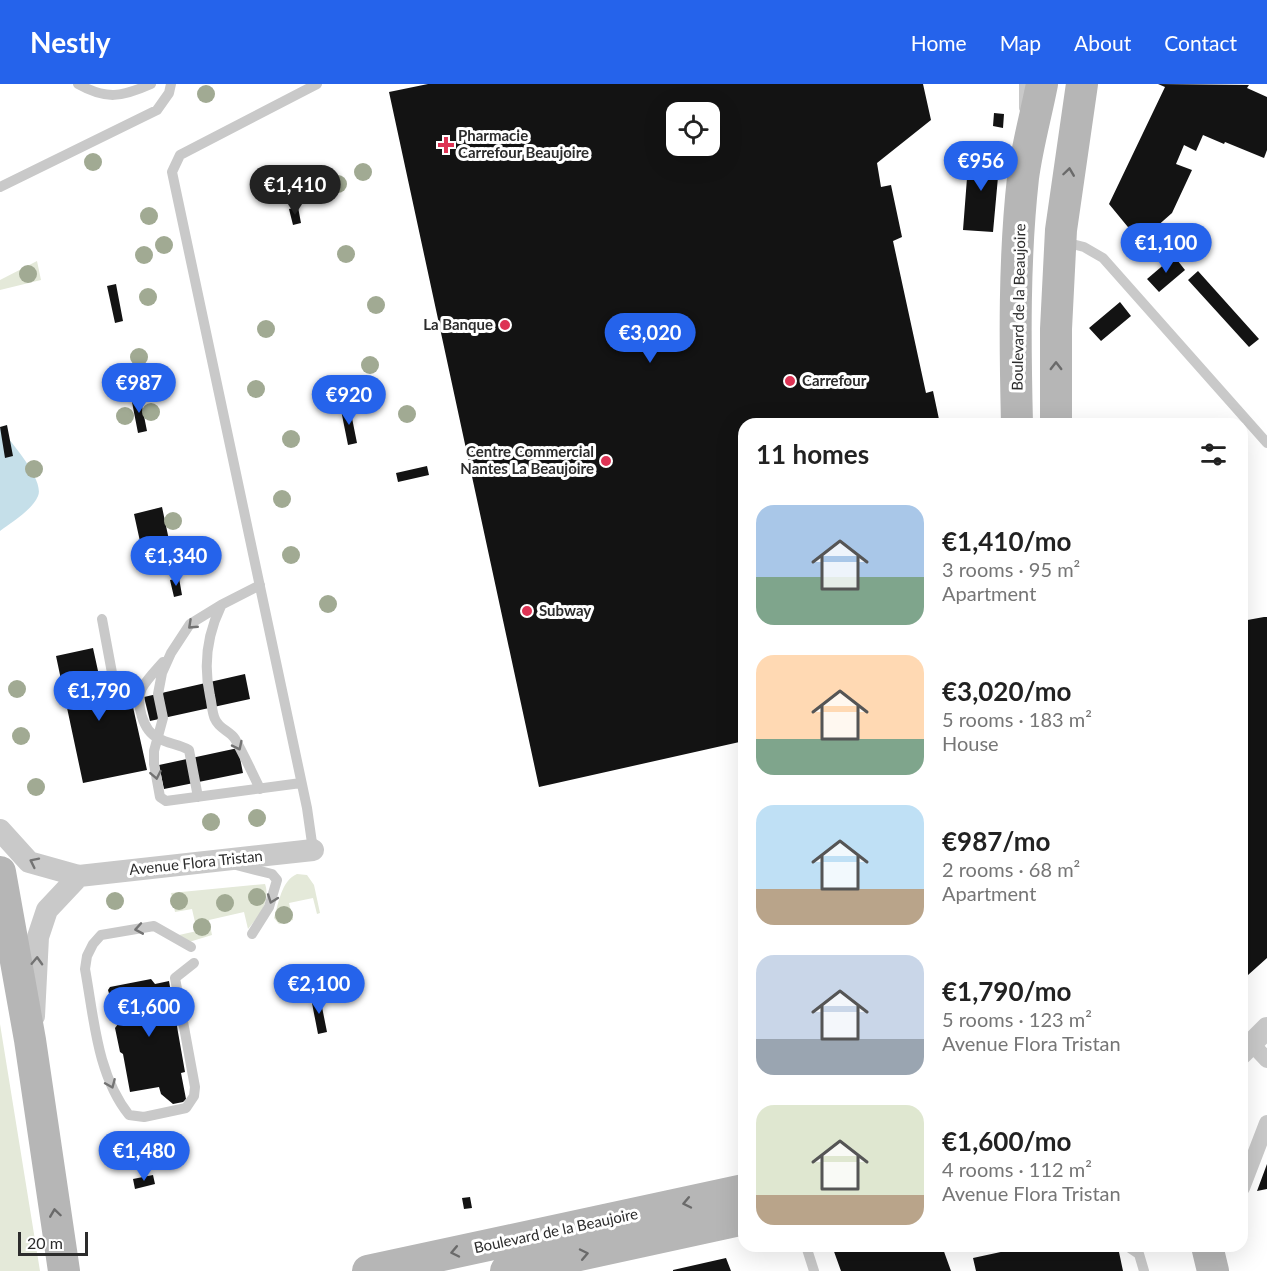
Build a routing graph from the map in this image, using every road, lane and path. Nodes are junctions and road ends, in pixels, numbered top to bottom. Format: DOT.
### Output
graph roads {
  1 [pos="78,84"];
  2 [pos="151,84"];
  3 [pos="171,84"];
  4 [pos="316,84"];
  5 [pos="1024,84"];
  6 [pos="1042,84"];
  7 [pos="1082,84"];
  8 [pos="1023,177"];
  9 [pos="0,188"];
  10 [pos="1060,242"];
  11 [pos="1017,418"];
  12 [pos="1056,418"];
  13 [pos="1245,418"];
  14 [pos="1248,422"];
  15 [pos="1267,443"];
  16 [pos="260,585"];
  17 [pos="221,605"];
  18 [pos="102,619"];
  19 [pos="171,653"];
  20 [pos="115,689"];
  21 [pos="158,738"];
  22 [pos="301,783"];
  23 [pos="260,789"];
  24 [pos="198,797"];
  25 [pos="0,830"];
  26 [pos="313,850"];
  27 [pos="222,861"];
  28 [pos="0,872"];
  29 [pos="79,876"];
  30 [pos="252,934"];
  31 [pos="191,947"];
  32 [pos="194,963"];
  33 [pos="1253,1039"];
  34 [pos="30,1040"];
  35 [pos="1267,1060"];
  36 [pos="1267,1123"];
  37 [pos="1248,1172"];
  38 [pos="738,1192"];
  39 [pos="738,1221"];
  40 [pos="808,1252"];
  41 [pos="1135,1252"];
  42 [pos="1208,1252"];
  43 [pos="64,1271"];
  44 [pos="368,1271"];
  45 [pos="506,1271"];
  46 [pos="814,1271"];
  47 [pos="1144,1271"];
  48 [pos="1213,1271"];
  1 -- 2 [label="lane"];
  3 -- 9 [label="lane"];
  4 -- 16 [label="lane"];
  5 -- 8 [label="lane"];
  6 -- 8 [label="main road, Boulevard de la Beaujoire"];
  10 -- 7 [label="main road, one-way"];
  8 -- 11 [label="main road, Boulevard de la Beaujoire"];
  12 -- 10 [label="main road, one-way"];
  10 -- 13 [label="lane"];
  14 -- 15 [label="lane"];
  16 -- 17 [label="lane"];
  16 -- 22 [label="lane"];
  17 -- 19 [label="lane, one-way"];
  17 -- 23 [label="lane, one-way"];
  18 -- 20 [label="lane"];
  19 -- 21 [label="lane"];
  19 -- 21 [label="lane"];
  21 -- 24 [label="lane"];
  21 -- 24 [label="lane, one-way"];
  22 -- 23 [label="lane"];
  22 -- 26 [label="lane"];
  23 -- 24 [label="lane"];
  29 -- 25 [label="street, Avenue Flora Tristan, one-way"];
  26 -- 27 [label="street, Avenue Flora Tristan"];
  27 -- 29 [label="street, Avenue Flora Tristan"];
  27 -- 30 [label="lane, one-way"];
  28 -- 34 [label="main road"];
  34 -- 29 [label="street, one-way"];
  31 -- 32 [label="lane, one-way"];
  33 -- 35 [label="street"];
  43 -- 34 [label="main road, one-way"];
  36 -- 37 [label="street"];
  38 -- 44 [label="main road, Boulevard de la Beaujoire, one-way"];
  45 -- 39 [label="main road, Boulevard de la Beaujoire, one-way"];
  40 -- 46 [label="lane"];
  41 -- 47 [label="lane"];
  42 -- 48 [label="main road"];
}
